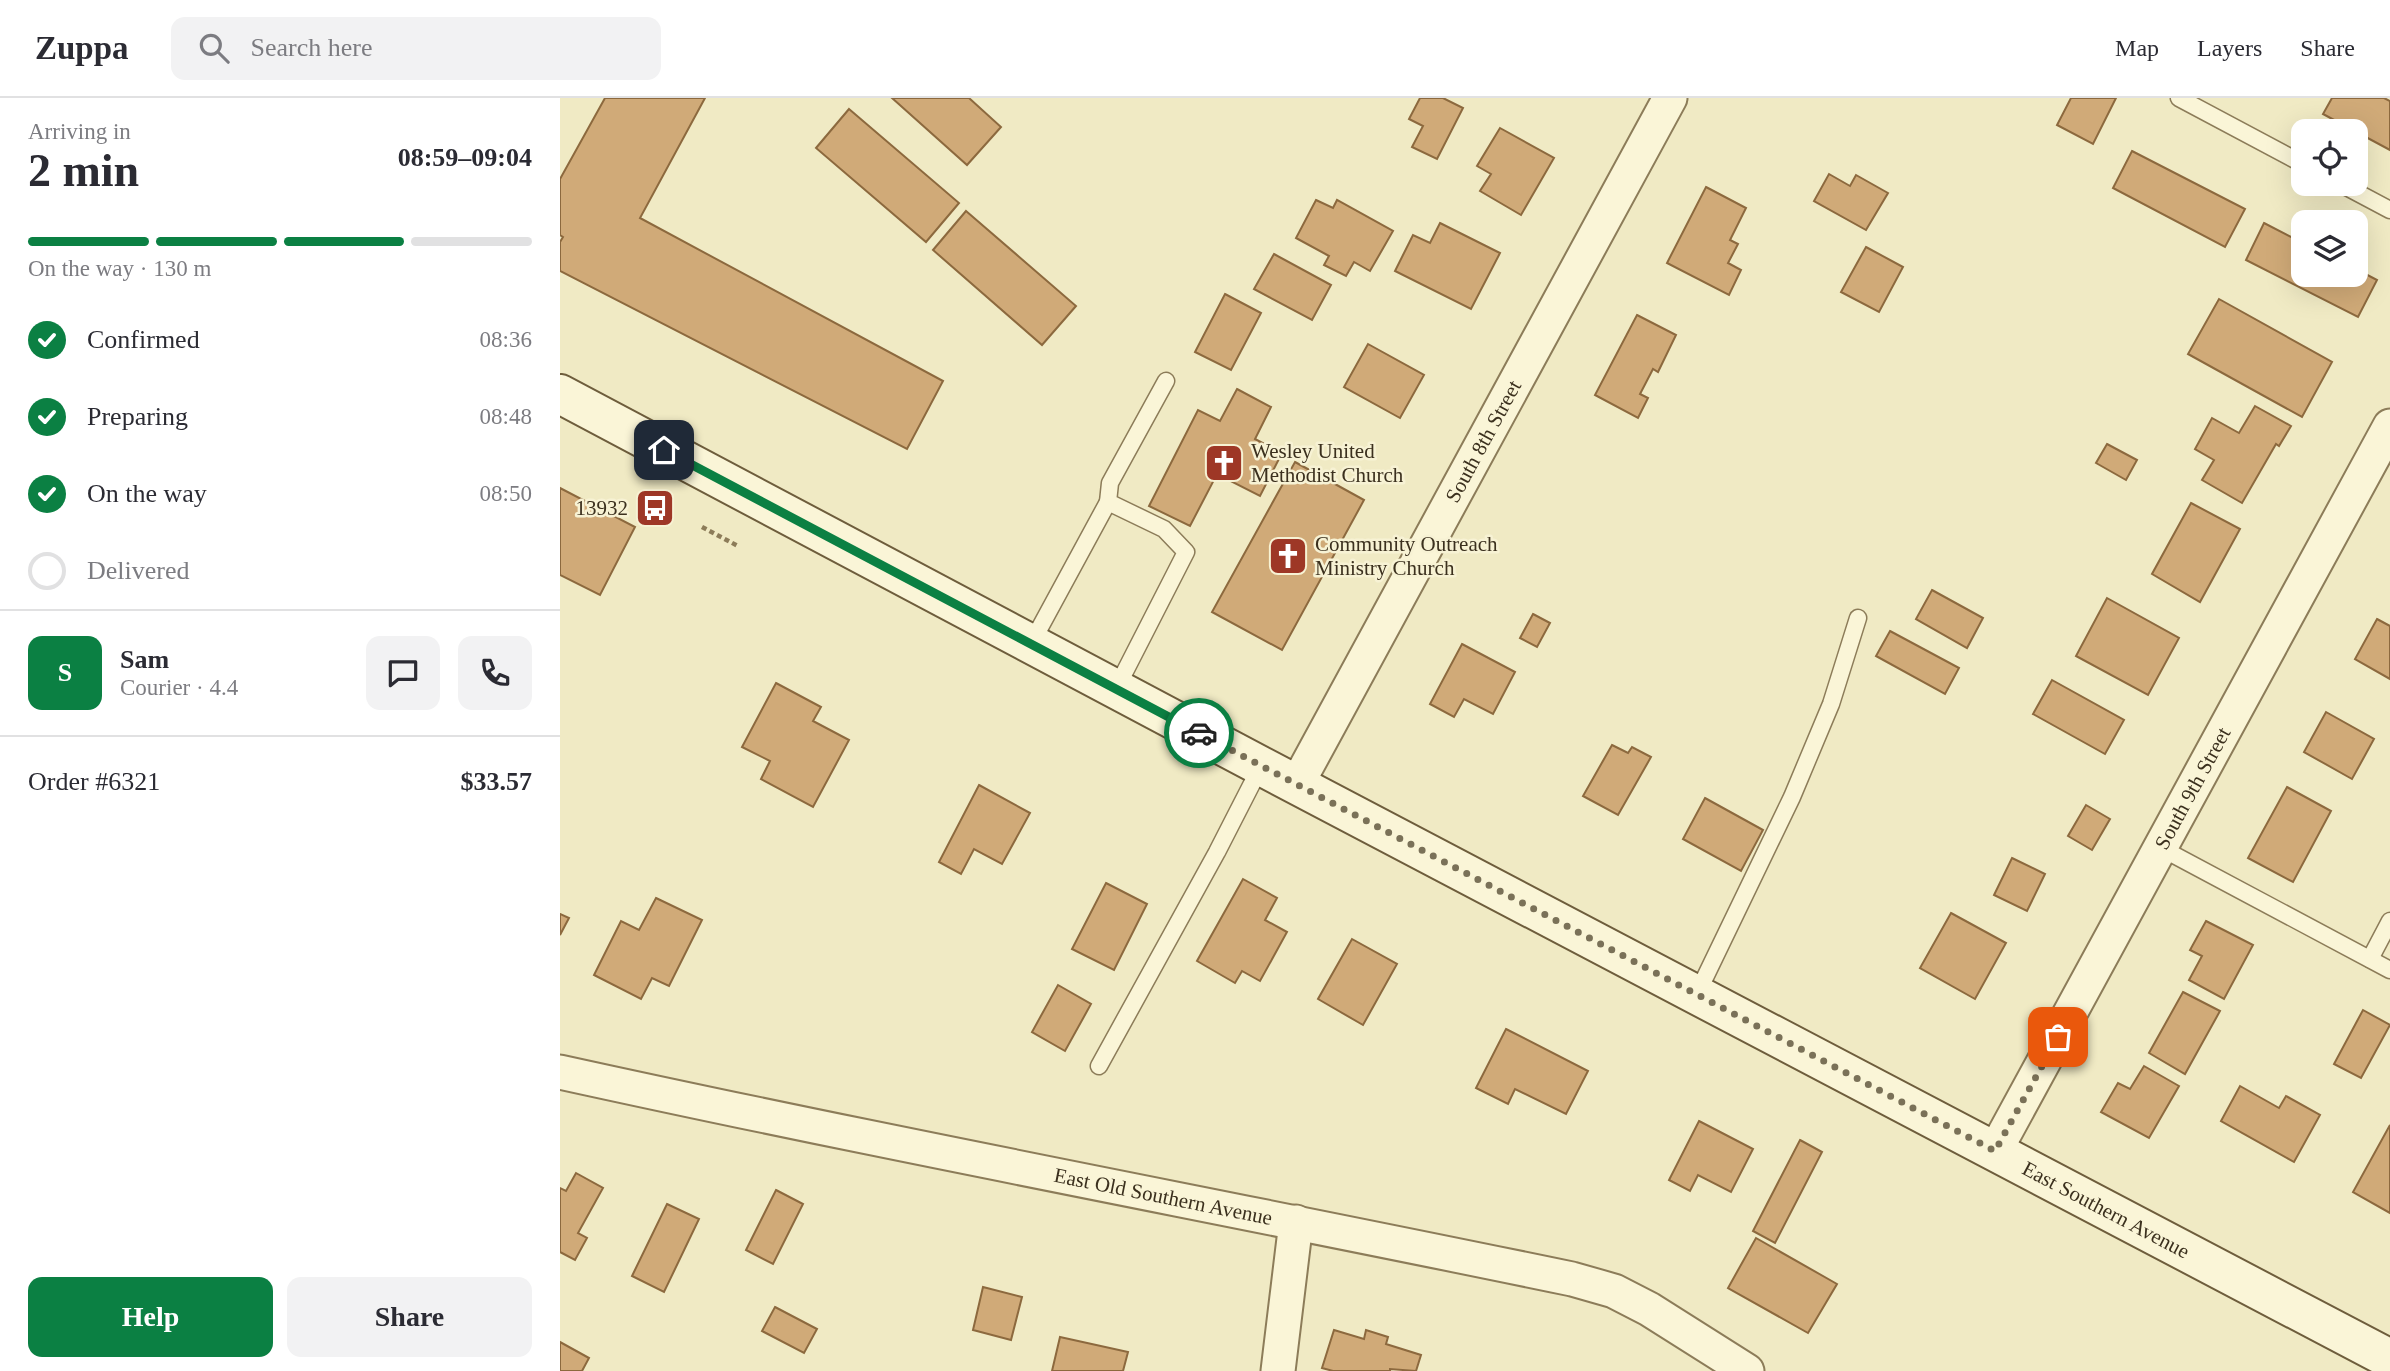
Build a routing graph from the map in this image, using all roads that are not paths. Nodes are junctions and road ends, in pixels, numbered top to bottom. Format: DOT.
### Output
graph roads {
  1 [pos="1670,98"];
  2 [pos="2179,98"];
  3 [pos="2291,158"];
  4 [pos="2364,196"];
  5 [pos="2390,210"];
  6 [pos="1166,381"];
  7 [pos="560,394"];
  8 [pos="2390,426"];
  9 [pos="1108,502"];
  10 [pos="1858,618"];
  11 [pos="1031,644"];
  12 [pos="1116,689"];
  13 [pos="1261,766"];
  14 [pos="1297,785"];
  15 [pos="2161,848"];
  16 [pos="2390,921"];
  17 [pos="2370,959"];
  18 [pos="2390,970"];
  19 [pos="1697,994"];
  20 [pos="1100,1066"];
  21 [pos="560,1072"];
  22 [pos="1995,1151"];
  23 [pos="1296,1222"];
  24 [pos="2390,1359"];
  25 [pos="1278,1371"];
  26 [pos="1747,1371"];
  1 -- 14 [label="street, South 8th Street"];
  2 -- 3 [label="lane"];
  4 -- 5 [label="lane"];
  6 -- 9 [label="lane"];
  7 -- 11 [label="main road, East Southern Avenue"];
  8 -- 15 [label="street, South 9th Street"];
  9 -- 11 [label="lane"];
  9 -- 12 [label="lane"];
  10 -- 19 [label="lane"];
  11 -- 12 [label="main road, East Southern Avenue"];
  12 -- 13 [label="main road, East Southern Avenue"];
  13 -- 14 [label="main road, East Southern Avenue"];
  13 -- 20 [label="lane"];
  14 -- 19 [label="main road, East Southern Avenue"];
  15 -- 17 [label="lane"];
  15 -- 22 [label="street, South 9th Street"];
  16 -- 17 [label="lane"];
  17 -- 18 [label="lane"];
  19 -- 22 [label="main road, East Southern Avenue"];
  21 -- 23 [label="street, East Old Southern Avenue"];
  22 -- 24 [label="main road, East Southern Avenue"];
  23 -- 25 [label="street"];
  23 -- 26 [label="street, East Old Southern Avenue"];
}
